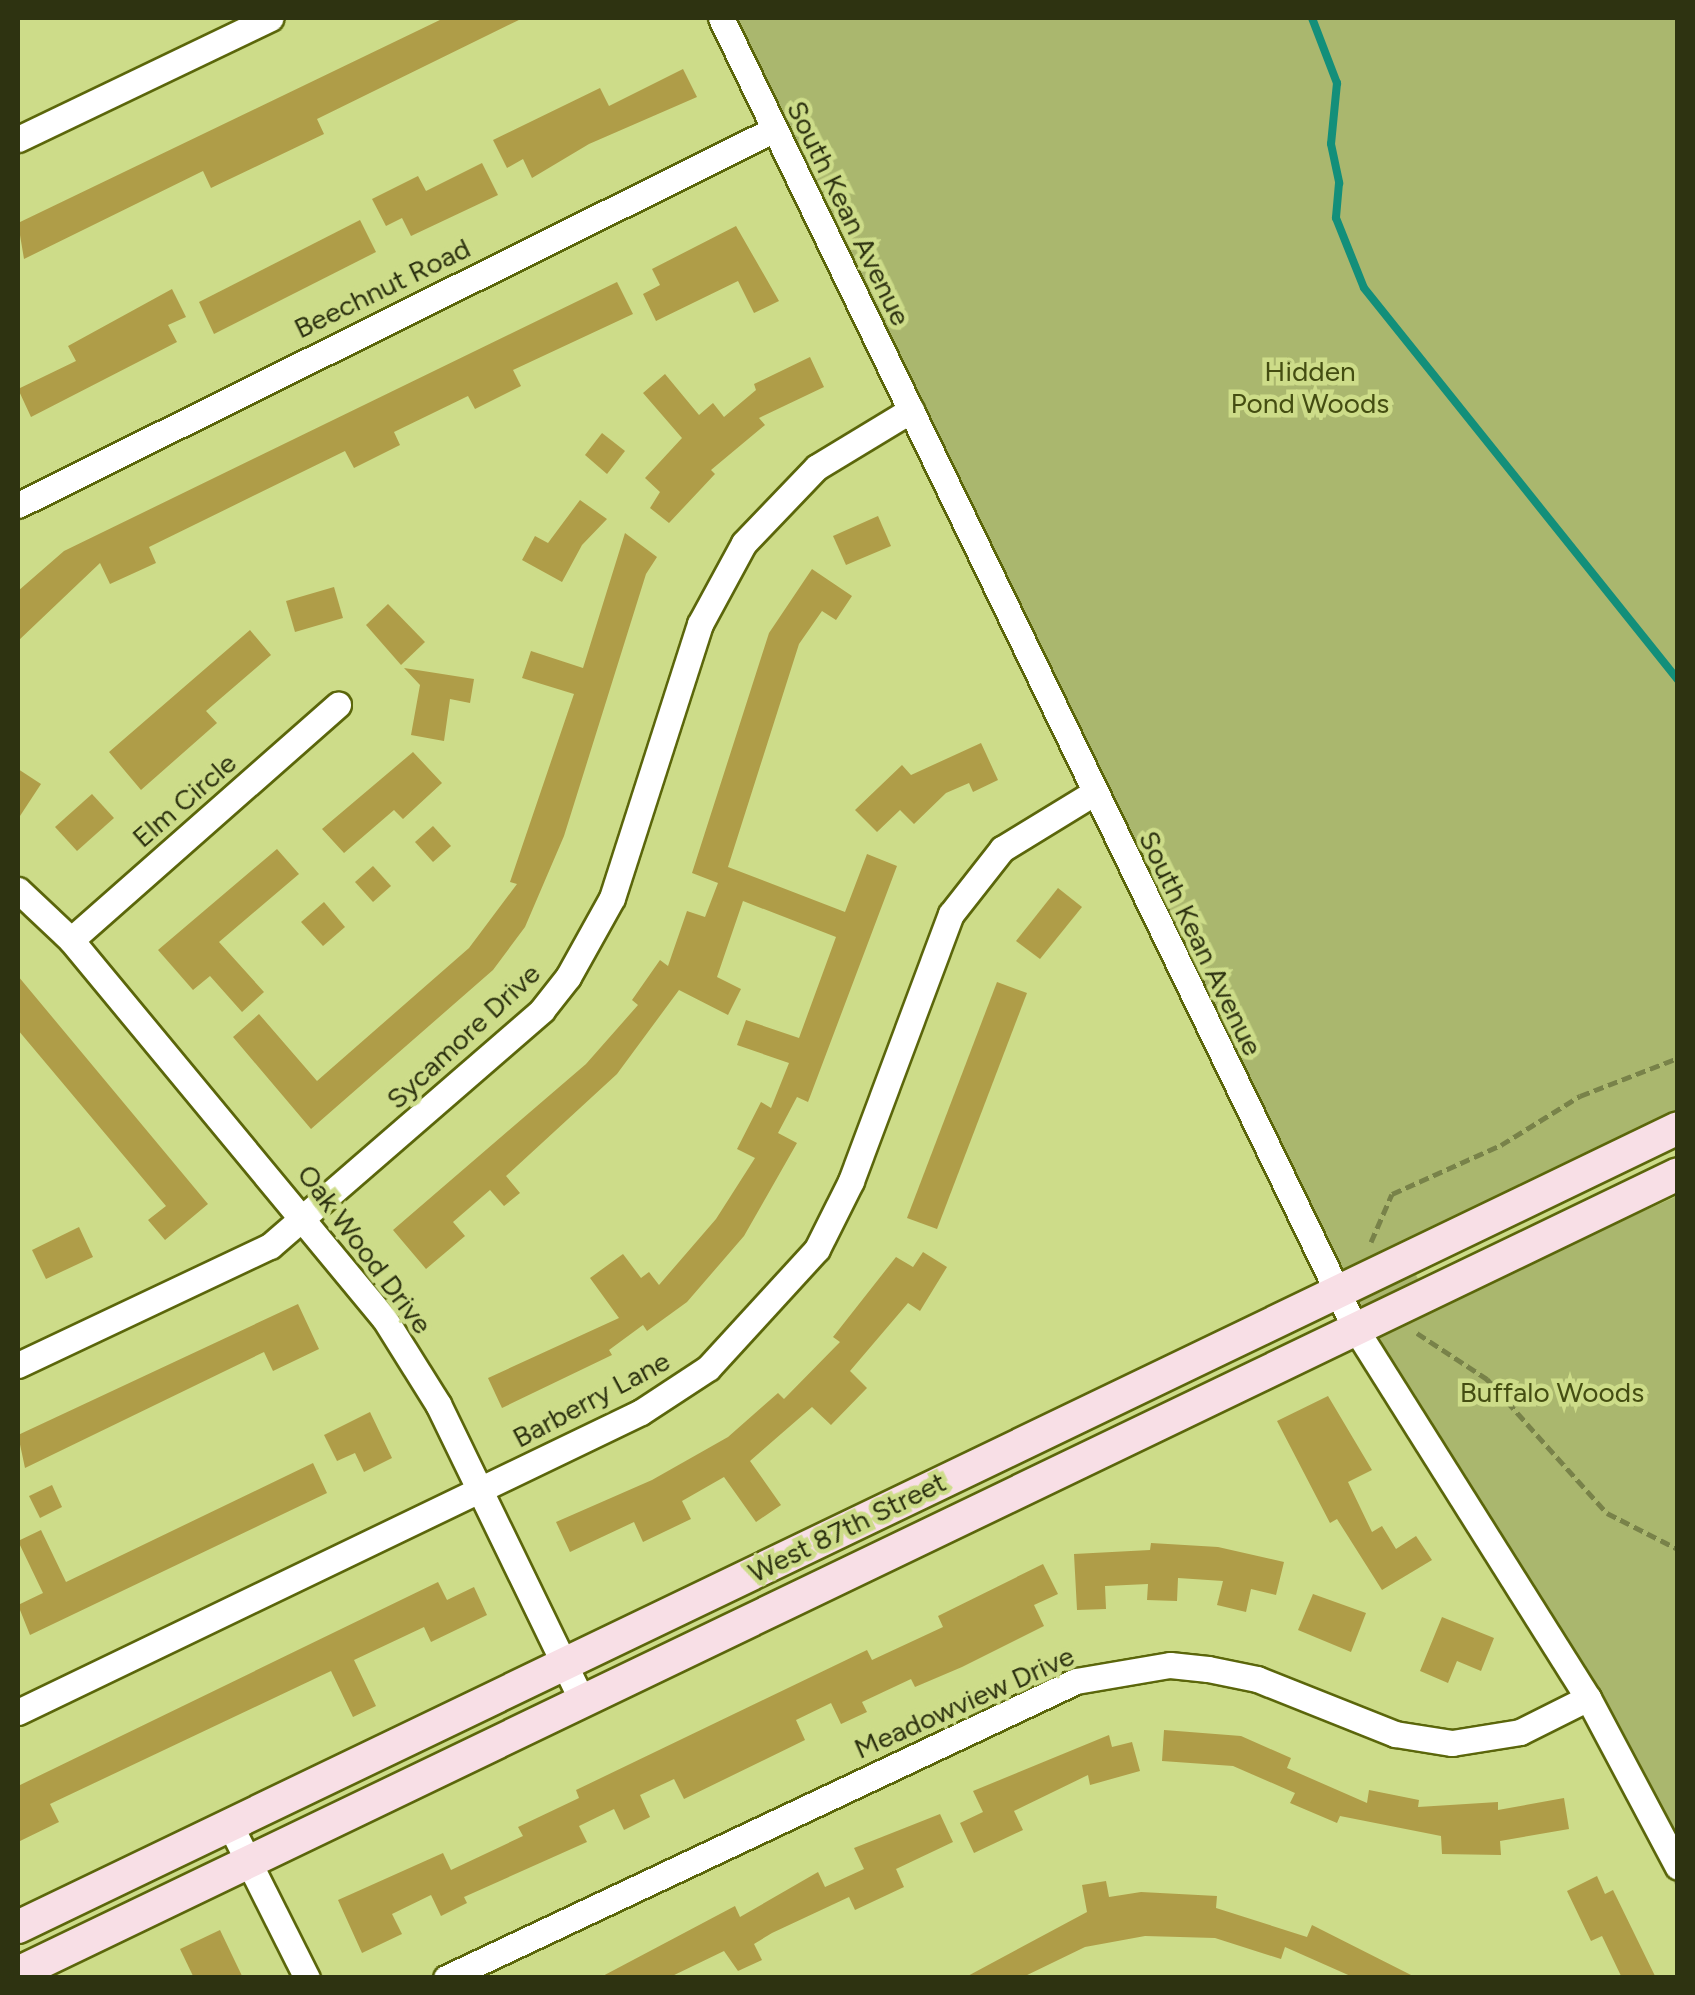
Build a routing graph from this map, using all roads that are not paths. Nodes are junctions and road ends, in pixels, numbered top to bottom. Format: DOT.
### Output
graph roads {
  1 [pos="270,18"];
  2 [pos="721,18"];
  3 [pos="775,129"];
  4 [pos="18,139"];
  5 [pos="911,410"];
  6 [pos="18,505"];
  7 [pos="338,705"];
  8 [pos="1095,792"];
  9 [pos="18,890"];
  10 [pos="71,940"];
  11 [pos="1678,1128"];
  12 [pos="1678,1174"];
  13 [pos="304,1218"];
  14 [pos="1336,1290"];
  15 [pos="1355,1328"];
  16 [pos="18,1365"];
  17 [pos="481,1489"];
  18 [pos="564,1664"];
  19 [pos="1588,1698"];
  20 [pos="583,1702"];
  21 [pos="18,1712"];
  22 [pos="231,1827"];
  23 [pos="251,1864"];
  24 [pos="1678,1867"];
  25 [pos="18,1927"];
  26 [pos="18,1972"];
  27 [pos="307,1978"];
  28 [pos="446,1978"];
  1 -- 4 [label="street"];
  2 -- 3 [label="street, South Kean Avenue"];
  3 -- 5 [label="street, South Kean Avenue"];
  3 -- 6 [label="street, Beechnut Road"];
  5 -- 8 [label="street, South Kean Avenue"];
  5 -- 13 [label="street, Sycamore Drive"];
  7 -- 10 [label="street, Elm Circle"];
  8 -- 14 [label="street, South Kean Avenue"];
  8 -- 17 [label="street, Barberry Lane"];
  9 -- 10 [label="street, Oak Wood Drive"];
  10 -- 13 [label="street, Oak Wood Drive"];
  11 -- 14 [label="main road, West 87th Street"];
  12 -- 15 [label="main road, West 87th Street"];
  13 -- 16 [label="street, Sycamore Drive"];
  13 -- 17 [label="street, Oak Wood Drive"];
  14 -- 15 [label="street, South Kean Avenue"];
  14 -- 18 [label="main road, West 87th Street"];
  15 -- 19 [label="street, South Kean Avenue"];
  15 -- 20 [label="main road, West 87th Street"];
  17 -- 18 [label="street, Oak Wood Drive"];
  17 -- 21 [label="street, Barberry Lane"];
  18 -- 20 [label="street, Oak Wood Drive"];
  18 -- 22 [label="main road, West 87th Street"];
  19 -- 24 [label="street, South Kean Avenue"];
  19 -- 28 [label="street, Meadowview Drive"];
  20 -- 23 [label="main road, West 87th Street"];
  22 -- 23 [label="street"];
  22 -- 25 [label="main road, West 87th Street"];
  23 -- 26 [label="main road, West 87th Street"];
  23 -- 27 [label="street"];
}
